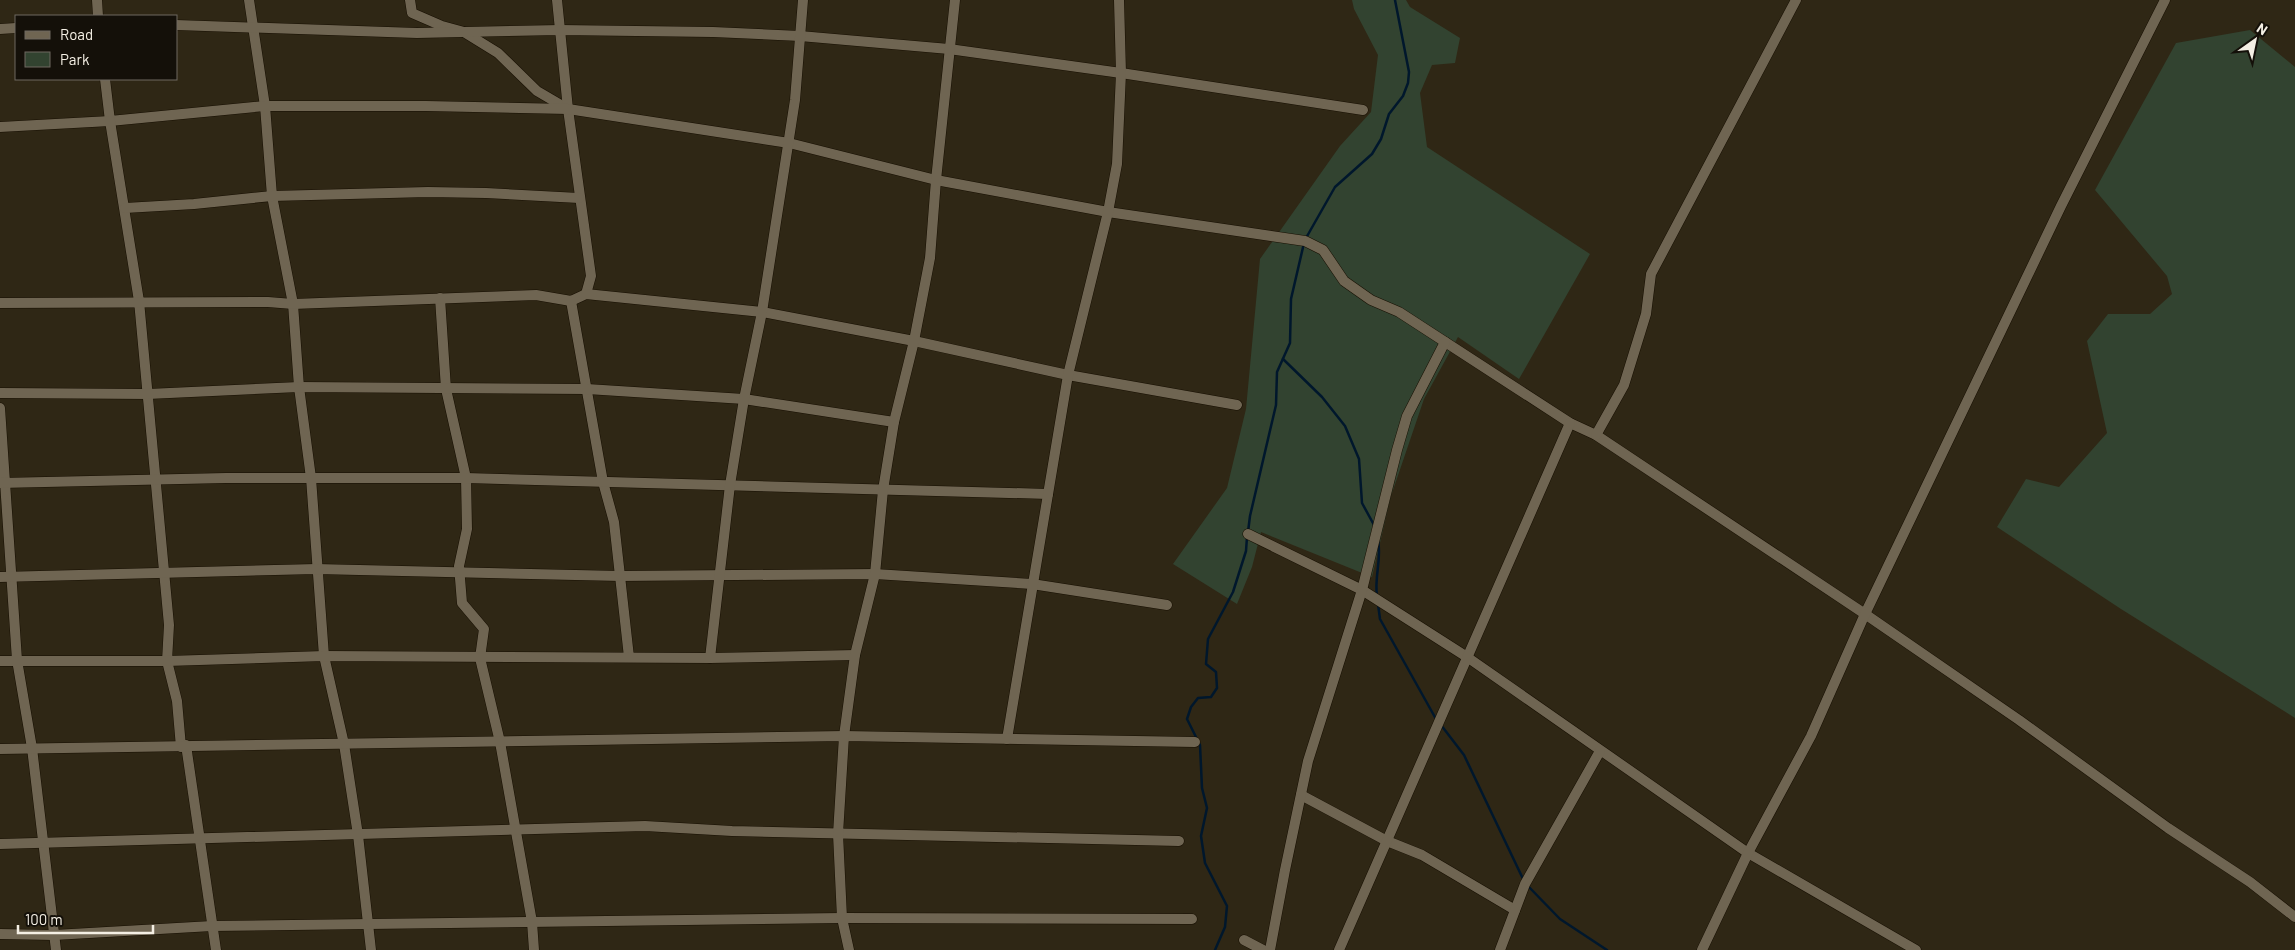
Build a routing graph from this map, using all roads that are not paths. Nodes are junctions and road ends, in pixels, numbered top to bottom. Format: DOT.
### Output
graph roads {
  1 [pos="97,0"];
  2 [pos="249,0"];
  3 [pos="410,0"];
  4 [pos="557,0"];
  5 [pos="802,0"];
  6 [pos="955,0"];
  7 [pos="1120,0"];
  8 [pos="1796,0"];
  9 [pos="2165,0"];
  10 [pos="98,15"];
  11 [pos="178,25"];
  12 [pos="252,26"];
  13 [pos="15,28"];
  14 [pos="0,29"];
  15 [pos="560,30"];
  16 [pos="464,32"];
  17 [pos="800,36"];
  18 [pos="949,49"];
  19 [pos="1121,72"];
  20 [pos="105,80"];
  21 [pos="265,106"];
  22 [pos="568,110"];
  23 [pos="1363,110"];
  24 [pos="110,121"];
  25 [pos="0,127"];
  26 [pos="789,143"];
  27 [pos="936,180"];
  28 [pos="272,196"];
  29 [pos="579,198"];
  30 [pos="125,208"];
  31 [pos="1108,212"];
  32 [pos="586,294"];
  33 [pos="440,298"];
  34 [pos="139,301"];
  35 [pos="571,301"];
  36 [pos="0,303"];
  37 [pos="293,304"];
  38 [pos="762,312"];
  39 [pos="914,341"];
  40 [pos="1445,342"];
  41 [pos="1068,375"];
  42 [pos="299,387"];
  43 [pos="446,389"];
  44 [pos="587,389"];
  45 [pos="0,393"];
  46 [pos="148,394"];
  47 [pos="744,399"];
  48 [pos="1237,405"];
  49 [pos="0,408"];
  50 [pos="894,422"];
  51 [pos="1570,423"];
  52 [pos="1596,435"];
  53 [pos="311,478"];
  54 [pos="466,478"];
  55 [pos="156,480"];
  56 [pos="604,482"];
  57 [pos="3,483"];
  58 [pos="730,485"];
  59 [pos="883,490"];
  60 [pos="1048,494"];
  61 [pos="1248,534"];
  62 [pos="316,569"];
  63 [pos="165,572"];
  64 [pos="459,572"];
  65 [pos="720,574"];
  66 [pos="875,574"];
  67 [pos="620,576"];
  68 [pos="0,577"];
  69 [pos="12,577"];
  70 [pos="1032,584"];
  71 [pos="1362,590"];
  72 [pos="1167,605"];
  73 [pos="1865,614"];
  74 [pos="855,655"];
  75 [pos="324,656"];
  76 [pos="1467,656"];
  77 [pos="629,657"];
  78 [pos="480,658"];
  79 [pos="710,658"];
  80 [pos="17,660"];
  81 [pos="0,661"];
  82 [pos="167,661"];
  83 [pos="844,736"];
  84 [pos="1007,739"];
  85 [pos="500,742"];
  86 [pos="1195,742"];
  87 [pos="344,744"];
  88 [pos="184,746"];
  89 [pos="32,748"];
  90 [pos="0,749"];
  91 [pos="1600,751"];
  92 [pos="1301,794"];
  93 [pos="515,830"];
  94 [pos="838,834"];
  95 [pos="358,835"];
  96 [pos="200,838"];
  97 [pos="1179,841"];
  98 [pos="1387,841"];
  99 [pos="42,842"];
  100 [pos="0,844"];
  101 [pos="1748,853"];
  102 [pos="1514,910"];
  103 [pos="2295,917"];
  104 [pos="842,918"];
  105 [pos="1192,919"];
  106 [pos="532,922"];
  107 [pos="368,924"];
  108 [pos="212,926"];
  109 [pos="0,934"];
  110 [pos="54,935"];
  111 [pos="1244,940"];
  112 [pos="56,950"];
  113 [pos="216,950"];
  114 [pos="371,950"];
  115 [pos="534,950"];
  116 [pos="849,950"];
  117 [pos="1263,950"];
  118 [pos="1270,950"];
  119 [pos="1339,950"];
  120 [pos="1500,950"];
  121 [pos="1702,950"];
  122 [pos="1916,950"];
  1 -- 10 [label="street"];
  2 -- 12 [label="street"];
  3 -- 16 [label="street"];
  4 -- 15 [label="street"];
  5 -- 17 [label="street"];
  6 -- 18 [label="street"];
  7 -- 19 [label="street"];
  8 -- 52 [label="street"];
  9 -- 73 [label="street"];
  11 -- 12 [label="street"];
  12 -- 16 [label="street"];
  12 -- 21 [label="street"];
  13 -- 14 [label="street"];
  15 -- 16 [label="street"];
  15 -- 17 [label="street"];
  15 -- 22 [label="street"];
  16 -- 22 [label="street"];
  17 -- 18 [label="street"];
  17 -- 26 [label="street"];
  18 -- 19 [label="street"];
  18 -- 27 [label="street"];
  19 -- 23 [label="street"];
  19 -- 31 [label="street"];
  20 -- 24 [label="street"];
  21 -- 22 [label="street"];
  21 -- 24 [label="street"];
  21 -- 28 [label="street"];
  22 -- 26 [label="street"];
  22 -- 29 [label="street"];
  24 -- 25 [label="street"];
  24 -- 30 [label="street"];
  26 -- 27 [label="street"];
  26 -- 38 [label="street"];
  27 -- 31 [label="street"];
  27 -- 39 [label="street"];
  28 -- 29 [label="street"];
  28 -- 30 [label="street"];
  28 -- 37 [label="street"];
  29 -- 32 [label="street"];
  30 -- 34 [label="street"];
  31 -- 40 [label="street"];
  31 -- 41 [label="street"];
  32 -- 35 [label="street"];
  32 -- 38 [label="street"];
  33 -- 35 [label="street"];
  33 -- 37 [label="street"];
  33 -- 43 [label="street"];
  34 -- 36 [label="street"];
  34 -- 37 [label="street"];
  34 -- 46 [label="street"];
  35 -- 44 [label="street"];
  37 -- 42 [label="street"];
  38 -- 39 [label="street"];
  38 -- 47 [label="street"];
  39 -- 41 [label="street"];
  39 -- 50 [label="street"];
  40 -- 51 [label="street"];
  40 -- 71 [label="street"];
  41 -- 48 [label="street"];
  41 -- 60 [label="street"];
  42 -- 43 [label="street"];
  42 -- 46 [label="street"];
  42 -- 53 [label="street"];
  43 -- 44 [label="street"];
  43 -- 54 [label="street"];
  44 -- 47 [label="street"];
  44 -- 56 [label="street"];
  45 -- 46 [label="street"];
  46 -- 55 [label="street"];
  47 -- 50 [label="street"];
  47 -- 58 [label="street"];
  49 -- 57 [label="street"];
  50 -- 59 [label="street"];
  51 -- 52 [label="street"];
  51 -- 76 [label="street"];
  52 -- 73 [label="street"];
  53 -- 54 [label="street"];
  53 -- 55 [label="street"];
  53 -- 62 [label="street"];
  54 -- 56 [label="street"];
  54 -- 64 [label="street"];
  55 -- 57 [label="street"];
  55 -- 63 [label="street"];
  56 -- 58 [label="street"];
  56 -- 67 [label="street"];
  57 -- 69 [label="street"];
  58 -- 59 [label="street"];
  58 -- 65 [label="street"];
  59 -- 60 [label="street"];
  59 -- 66 [label="street"];
  60 -- 70 [label="street"];
  61 -- 71 [label="street"];
  62 -- 63 [label="street"];
  62 -- 64 [label="street"];
  62 -- 75 [label="street"];
  63 -- 69 [label="street"];
  63 -- 82 [label="street"];
  64 -- 67 [label="street"];
  64 -- 78 [label="street"];
  65 -- 66 [label="street"];
  65 -- 67 [label="street"];
  65 -- 79 [label="street"];
  66 -- 70 [label="street"];
  66 -- 74 [label="street"];
  67 -- 77 [label="street"];
  68 -- 69 [label="street"];
  69 -- 80 [label="street"];
  70 -- 72 [label="street"];
  70 -- 84 [label="street"];
  71 -- 76 [label="street"];
  71 -- 92 [label="street"];
  73 -- 101 [label="street"];
  73 -- 103 [label="street"];
  74 -- 79 [label="street"];
  74 -- 83 [label="street"];
  75 -- 78 [label="street"];
  75 -- 82 [label="street"];
  75 -- 87 [label="street"];
  76 -- 91 [label="street"];
  76 -- 98 [label="street"];
  77 -- 78 [label="street"];
  77 -- 79 [label="street"];
  78 -- 85 [label="street"];
  80 -- 81 [label="street"];
  80 -- 82 [label="street"];
  80 -- 89 [label="street"];
  82 -- 88 [label="street"];
  83 -- 84 [label="street"];
  83 -- 85 [label="street"];
  83 -- 94 [label="street"];
  84 -- 86 [label="street"];
  85 -- 87 [label="street"];
  85 -- 93 [label="street"];
  87 -- 88 [label="street"];
  87 -- 95 [label="street"];
  88 -- 89 [label="street"];
  88 -- 96 [label="street"];
  89 -- 90 [label="street"];
  89 -- 99 [label="street"];
  91 -- 101 [label="street"];
  91 -- 102 [label="street"];
  92 -- 98 [label="street"];
  92 -- 118 [label="street"];
  93 -- 94 [label="street"];
  93 -- 95 [label="street"];
  93 -- 106 [label="street"];
  94 -- 97 [label="street"];
  94 -- 104 [label="street"];
  95 -- 96 [label="street"];
  95 -- 107 [label="street"];
  96 -- 99 [label="street"];
  96 -- 108 [label="street"];
  98 -- 102 [label="street"];
  98 -- 119 [label="street"];
  99 -- 100 [label="street"];
  99 -- 110 [label="street"];
  101 -- 121 [label="street"];
  101 -- 122 [label="street"];
  102 -- 120 [label="street"];
  104 -- 105 [label="street"];
  104 -- 106 [label="street"];
  104 -- 116 [label="street"];
  106 -- 107 [label="street"];
  106 -- 115 [label="street"];
  107 -- 108 [label="street"];
  107 -- 114 [label="street"];
  108 -- 110 [label="street"];
  108 -- 113 [label="street"];
  109 -- 110 [label="street"];
  110 -- 112 [label="street"];
  111 -- 117 [label="street"];
}
